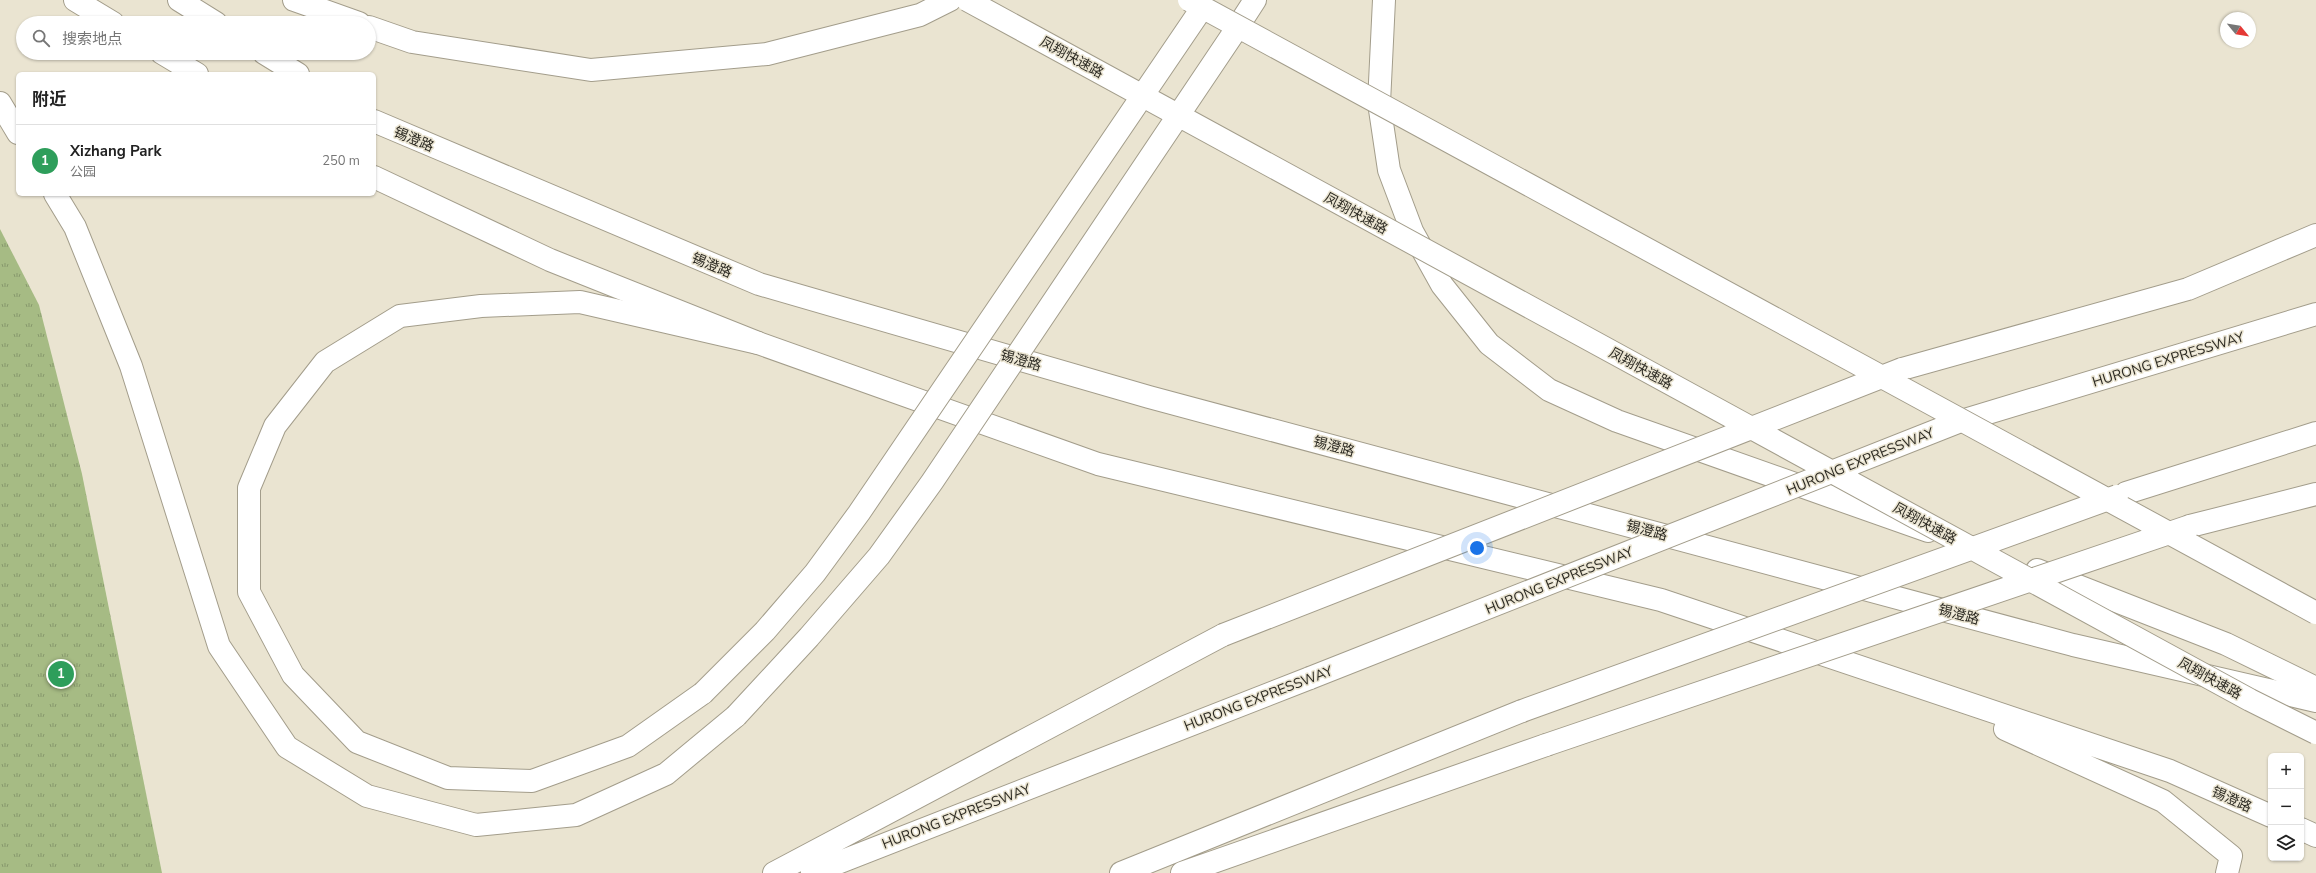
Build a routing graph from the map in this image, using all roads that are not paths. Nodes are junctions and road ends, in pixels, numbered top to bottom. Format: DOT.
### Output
graph roads {
  1 [pos="75,0"];
  2 [pos="179,0"];
  3 [pos="294,0"];
  4 [pos="950,0"];
  5 [pos="967,0"];
  6 [pos="1255,0"];
  7 [pos="1384,0"];
  8 [pos="1199,4"];
  9 [pos="101,16"];
  10 [pos="205,16"];
  11 [pos="339,16"];
  12 [pos="376,29"];
  13 [pos="174,60"];
  14 [pos="275,60"];
  15 [pos="194,72"];
  16 [pos="295,72"];
  17 [pos="0,103"];
  18 [pos="376,122"];
  19 [pos="16,130"];
  20 [pos="376,178"];
  21 [pos="56,196"];
  22 [pos="2316,235"];
  23 [pos="2316,314"];
  24 [pos="758,343"];
  25 [pos="2316,433"];
  26 [pos="2316,494"];
  27 [pos="2316,612"];
  28 [pos="1894,679"];
  29 [pos="2316,688"];
  30 [pos="2250,700"];
  31 [pos="2316,701"];
  32 [pos="2316,733"];
  33 [pos="2316,738"];
  34 [pos="2268,815"];
  35 [pos="2304,830"];
  36 [pos="2316,836"];
  37 [pos="2231,867"];
  38 [pos="774,873"];
  39 [pos="812,873"];
  40 [pos="1121,873"];
  41 [pos="1182,873"];
  1 -- 9 [label="main road"];
  2 -- 10 [label="main road"];
  3 -- 11 [label="main road"];
  4 -- 12 [label="main road"];
  5 -- 30 [label="main road, 凤翔快速路, bridge"];
  6 -- 21 [label="main road, bridge"];
  7 -- 29 [label="main road"];
  8 -- 24 [label="main road, bridge"];
  8 -- 27 [label="main road, bridge"];
  13 -- 15 [label="main road"];
  14 -- 16 [label="main road"];
  17 -- 19 [label="main road"];
  18 -- 31 [label="main road, 锡澄路"];
  20 -- 24 [label="main road, 锡澄路"];
  22 -- 38 [label="main road, bridge"];
  23 -- 39 [label="main road, HURONG EXPRESSWAY, bridge"];
  24 -- 28 [label="main road, 锡澄路"];
  25 -- 40 [label="main road, bridge"];
  26 -- 41 [label="main road, bridge"];
  28 -- 34 [label="main road, 锡澄路"];
  28 -- 37 [label="main road"];
  30 -- 32 [label="main road, 凤翔快速路, bridge"];
  30 -- 33 [label="main road, bridge"];
  35 -- 36 [label="main road"];
}
